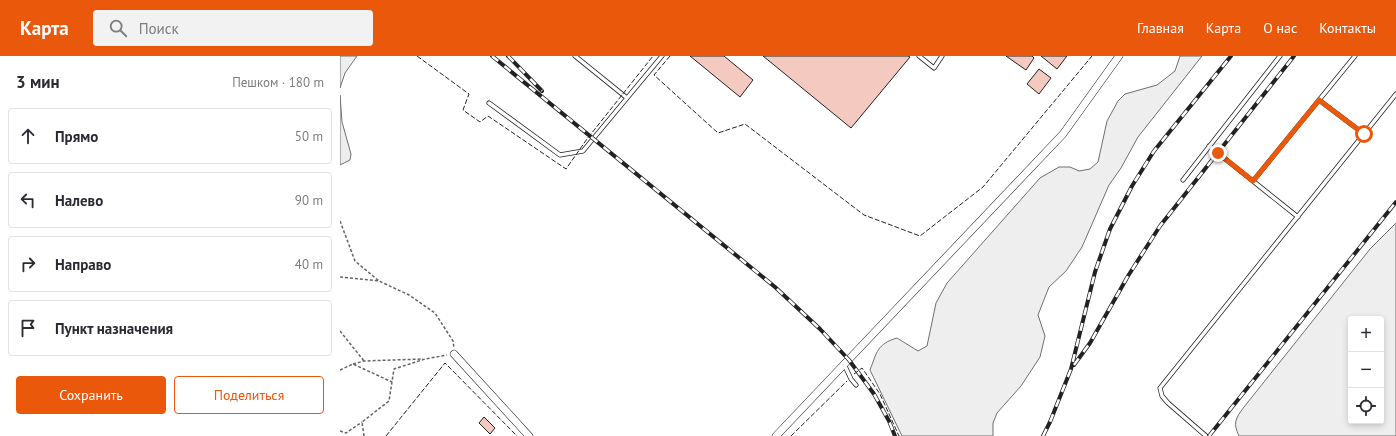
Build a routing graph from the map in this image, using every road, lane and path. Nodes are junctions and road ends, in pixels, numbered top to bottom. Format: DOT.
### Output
graph roads {
  1 [pos="575,56"];
  2 [pos="662,56"];
  3 [pos="919,56"];
  4 [pos="942,56"];
  5 [pos="1119,56"];
  6 [pos="1280,56"];
  7 [pos="1355,56"];
  8 [pos="1396,94"];
  9 [pos="627,98"];
  10 [pos="1319,100"];
  11 [pos="489,103"];
  12 [pos="1364,134"];
  13 [pos="1209,146"];
  14 [pos="1182,180"];
  15 [pos="1253,181"];
  16 [pos="1298,217"];
  17 [pos="340,221"];
  18 [pos="340,277"];
  19 [pos="379,281"];
  20 [pos="340,331"];
  21 [pos="454,354"];
  22 [pos="425,359"];
  23 [pos="364,361"];
  24 [pos="353,364"];
  25 [pos="844,364"];
  26 [pos="340,370"];
  27 [pos="392,382"];
  28 [pos="856,385"];
  29 [pos="362,422"];
  30 [pos="340,431"];
  31 [pos="364,436"];
  32 [pos="529,436"];
  33 [pos="776,436"];
  34 [pos="1206,436"];
  1 -- 9 [label="lane"];
  2 -- 9 [label="lane"];
  3 -- 4 [label="lane"];
  5 -- 25 [label="street"];
  6 -- 13 [label="lane"];
  7 -- 10 [label="lane"];
  8 -- 12 [label="lane"];
  9 -- 11 [label="lane"];
  10 -- 12 [label="lane"];
  10 -- 15 [label="lane"];
  12 -- 16 [label="lane"];
  13 -- 14 [label="lane"];
  13 -- 15 [label="lane"];
  15 -- 16 [label="lane"];
  16 -- 34 [label="lane"];
  17 -- 19 [label="path"];
  18 -- 19 [label="path"];
  19 -- 21 [label="path"];
  20 -- 23 [label="path"];
  21 -- 22 [label="path"];
  21 -- 32 [label="street"];
  22 -- 23 [label="path"];
  22 -- 27 [label="path"];
  23 -- 24 [label="path"];
  24 -- 26 [label="path"];
  24 -- 27 [label="path"];
  25 -- 28 [label="lane"];
  25 -- 33 [label="street"];
  27 -- 29 [label="path"];
  29 -- 30 [label="path"];
  29 -- 31 [label="path"];
}
